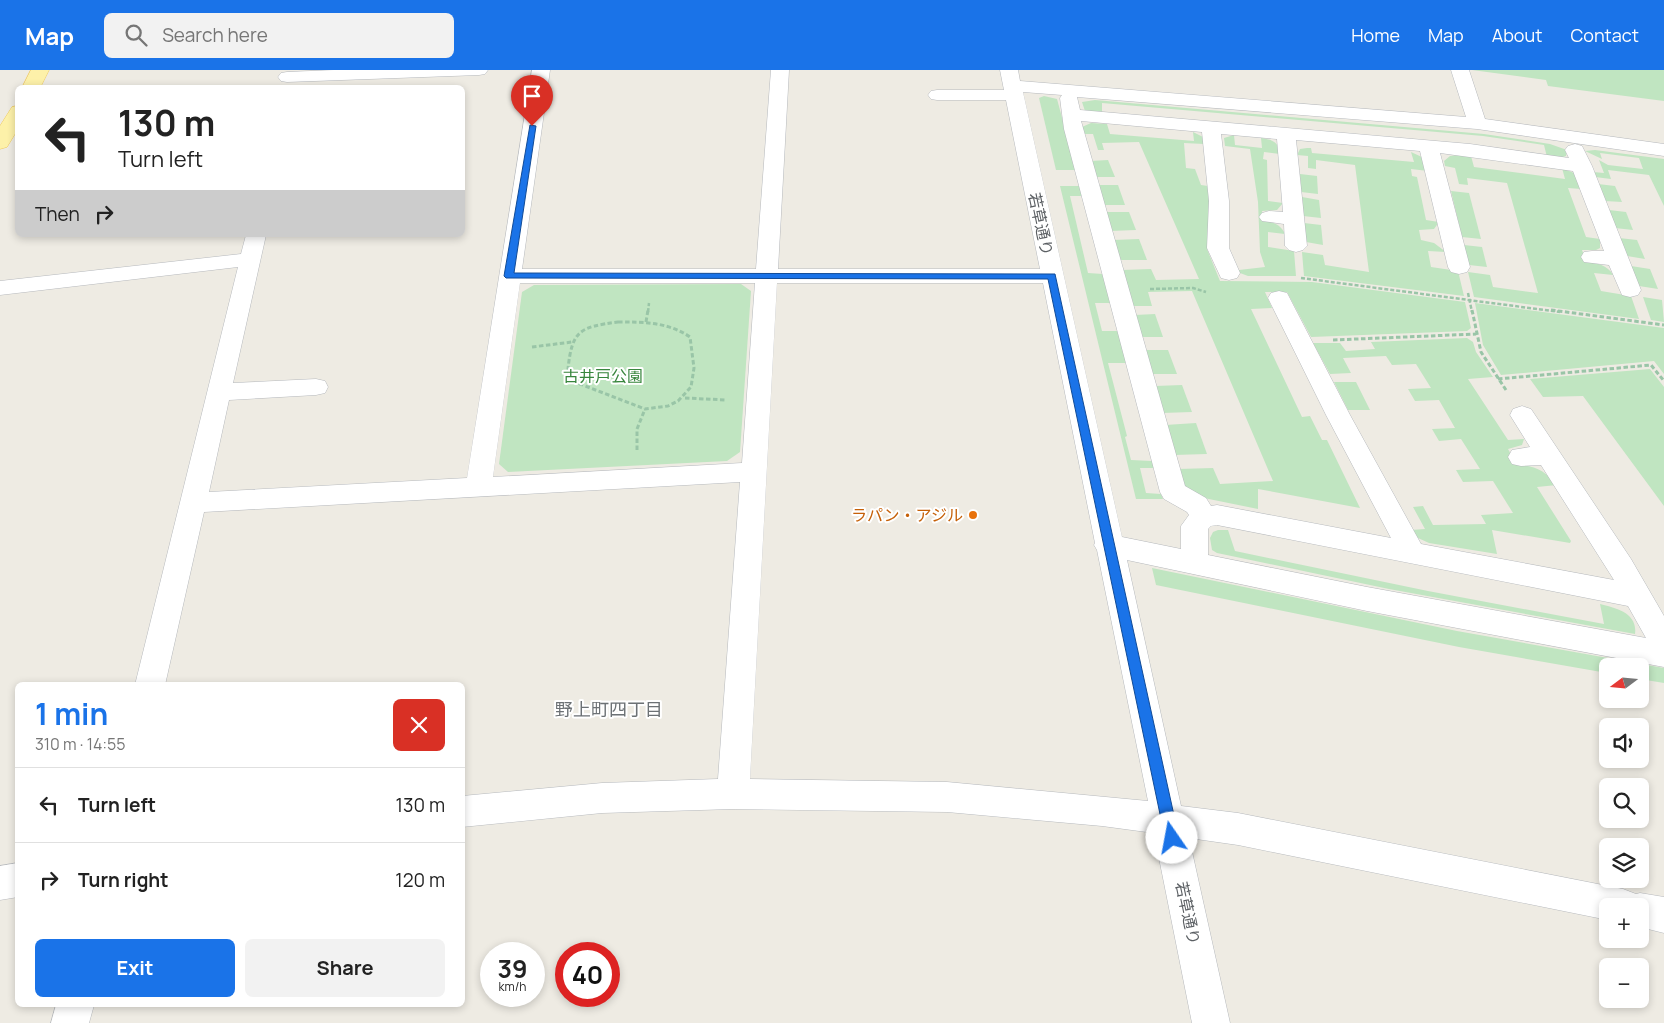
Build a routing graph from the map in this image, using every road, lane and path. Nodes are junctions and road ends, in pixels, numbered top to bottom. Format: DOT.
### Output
graph roads {
  1 [pos="40,70"];
  2 [pos="479,70"];
  3 [pos="541,70"];
  4 [pos="780,70"];
  5 [pos="1460,70"];
  6 [pos="287,78"];
  7 [pos="1011,84"];
  8 [pos="32,85"];
  9 [pos="1067,89"];
  10 [pos="937,95"];
  11 [pos="1072,115"];
  12 [pos="15,116"];
  13 [pos="1477,123"];
  14 [pos="1211,128"];
  15 [pos="1286,134"];
  16 [pos="1570,137"];
  17 [pos="0,143"];
  18 [pos="1429,147"];
  19 [pos="1664,150"];
  20 [pos="1582,166"];
  21 [pos="1269,217"];
  22 [pos="1294,220"];
  23 [pos="1429,236"];
  24 [pos="1452,239"];
  25 [pos="1296,246"];
  26 [pos="254,247"];
  27 [pos="1592,257"];
  28 [pos="1617,259"];
  29 [pos="1459,267"];
  30 [pos="1228,273"];
  31 [pos="509,276"];
  32 [pos="766,276"];
  33 [pos="1052,276"];
  34 [pos="1300,278"];
  35 [pos="0,288"];
  36 [pos="1117,290"];
  37 [pos="1630,290"];
  38 [pos="1208,292"];
  39 [pos="1279,298"];
  40 [pos="1470,300"];
  41 [pos="1664,325"];
  42 [pos="1476,334"];
  43 [pos="1300,340"];
  44 [pos="572,342"];
  45 [pos="498,349"];
  46 [pos="1498,379"];
  47 [pos="1664,381"];
  48 [pos="316,387"];
  49 [pos="220,392"];
  50 [pos="759,395"];
  51 [pos="685,398"];
  52 [pos="645,409"];
  53 [pos="1522,415"];
  54 [pos="1548,455"];
  55 [pos="1521,457"];
  56 [pos="755,472"];
  57 [pos="638,478"];
  58 [pos="479,486"];
  59 [pos="193,503"];
  60 [pos="1203,517"];
  61 [pos="1108,545"];
  62 [pos="1412,552"];
  63 [pos="1194,563"];
  64 [pos="1637,596"];
  65 [pos="1664,643"];
  66 [pos="1664,654"];
  67 [pos="151,682"];
  68 [pos="734,794"];
  69 [pos="465,812"];
  70 [pos="1168,819"];
  71 [pos="15,880"];
  72 [pos="0,883"];
  73 [pos="1599,901"];
  74 [pos="1649,912"];
  75 [pos="1664,915"];
  76 [pos="74,1007"];
  77 [pos="70,1023"];
  78 [pos="1211,1023"];
  1 -- 8 [label="main road"];
  2 -- 6 [label="street"];
  3 -- 31 [label="street"];
  4 -- 32 [label="street"];
  5 -- 13 [label="street"];
  7 -- 9 [label="street"];
  7 -- 10 [label="street"];
  7 -- 33 [label="street, 若草通り"];
  9 -- 11 [label="street"];
  9 -- 13 [label="street"];
  11 -- 14 [label="street"];
  11 -- 36 [label="street"];
  12 -- 17 [label="main road"];
  13 -- 16 [label="street"];
  14 -- 15 [label="street"];
  14 -- 30 [label="street"];
  15 -- 18 [label="street"];
  15 -- 22 [label="street"];
  16 -- 19 [label="street"];
  16 -- 20 [label="street"];
  18 -- 20 [label="street"];
  18 -- 24 [label="street"];
  20 -- 28 [label="street"];
  21 -- 22 [label="street"];
  22 -- 25 [label="street"];
  23 -- 24 [label="street"];
  24 -- 29 [label="street"];
  26 -- 35 [label="street"];
  26 -- 49 [label="street"];
  27 -- 28 [label="street"];
  28 -- 37 [label="street"];
  29 -- 40 [label="path"];
  31 -- 32 [label="street"];
  31 -- 45 [label="street"];
  32 -- 33 [label="street"];
  32 -- 50 [label="street"];
  33 -- 61 [label="street, 若草通り"];
  34 -- 40 [label="path"];
  36 -- 38 [label="path"];
  36 -- 60 [label="street"];
  39 -- 43 [label="street"];
  40 -- 41 [label="path"];
  40 -- 42 [label="path"];
  42 -- 43 [label="path"];
  42 -- 46 [label="path"];
  43 -- 62 [label="street"];
  44 -- 45 [label="path"];
  44 -- 51 [label="path"];
  44 -- 52 [label="path"];
  45 -- 58 [label="street"];
  46 -- 47 [label="path"];
  46 -- 53 [label="path"];
  48 -- 49 [label="street"];
  49 -- 59 [label="street"];
  50 -- 51 [label="path"];
  50 -- 56 [label="street"];
  51 -- 52 [label="path"];
  52 -- 57 [label="path"];
  53 -- 54 [label="street"];
  54 -- 55 [label="street"];
  54 -- 64 [label="street"];
  56 -- 57 [label="street"];
  56 -- 68 [label="street"];
  57 -- 58 [label="street"];
  58 -- 59 [label="street"];
  59 -- 67 [label="street"];
  60 -- 62 [label="street"];
  60 -- 63 [label="street"];
  61 -- 63 [label="street"];
  61 -- 70 [label="street, 若草通り"];
  62 -- 64 [label="street"];
  63 -- 66 [label="street"];
  64 -- 65 [label="street"];
  68 -- 69 [label="street"];
  68 -- 70 [label="street"];
  70 -- 73 [label="street"];
  70 -- 78 [label="street, 若草通り"];
  71 -- 72 [label="street"];
  74 -- 75 [label="street"];
  76 -- 77 [label="street"];
}
